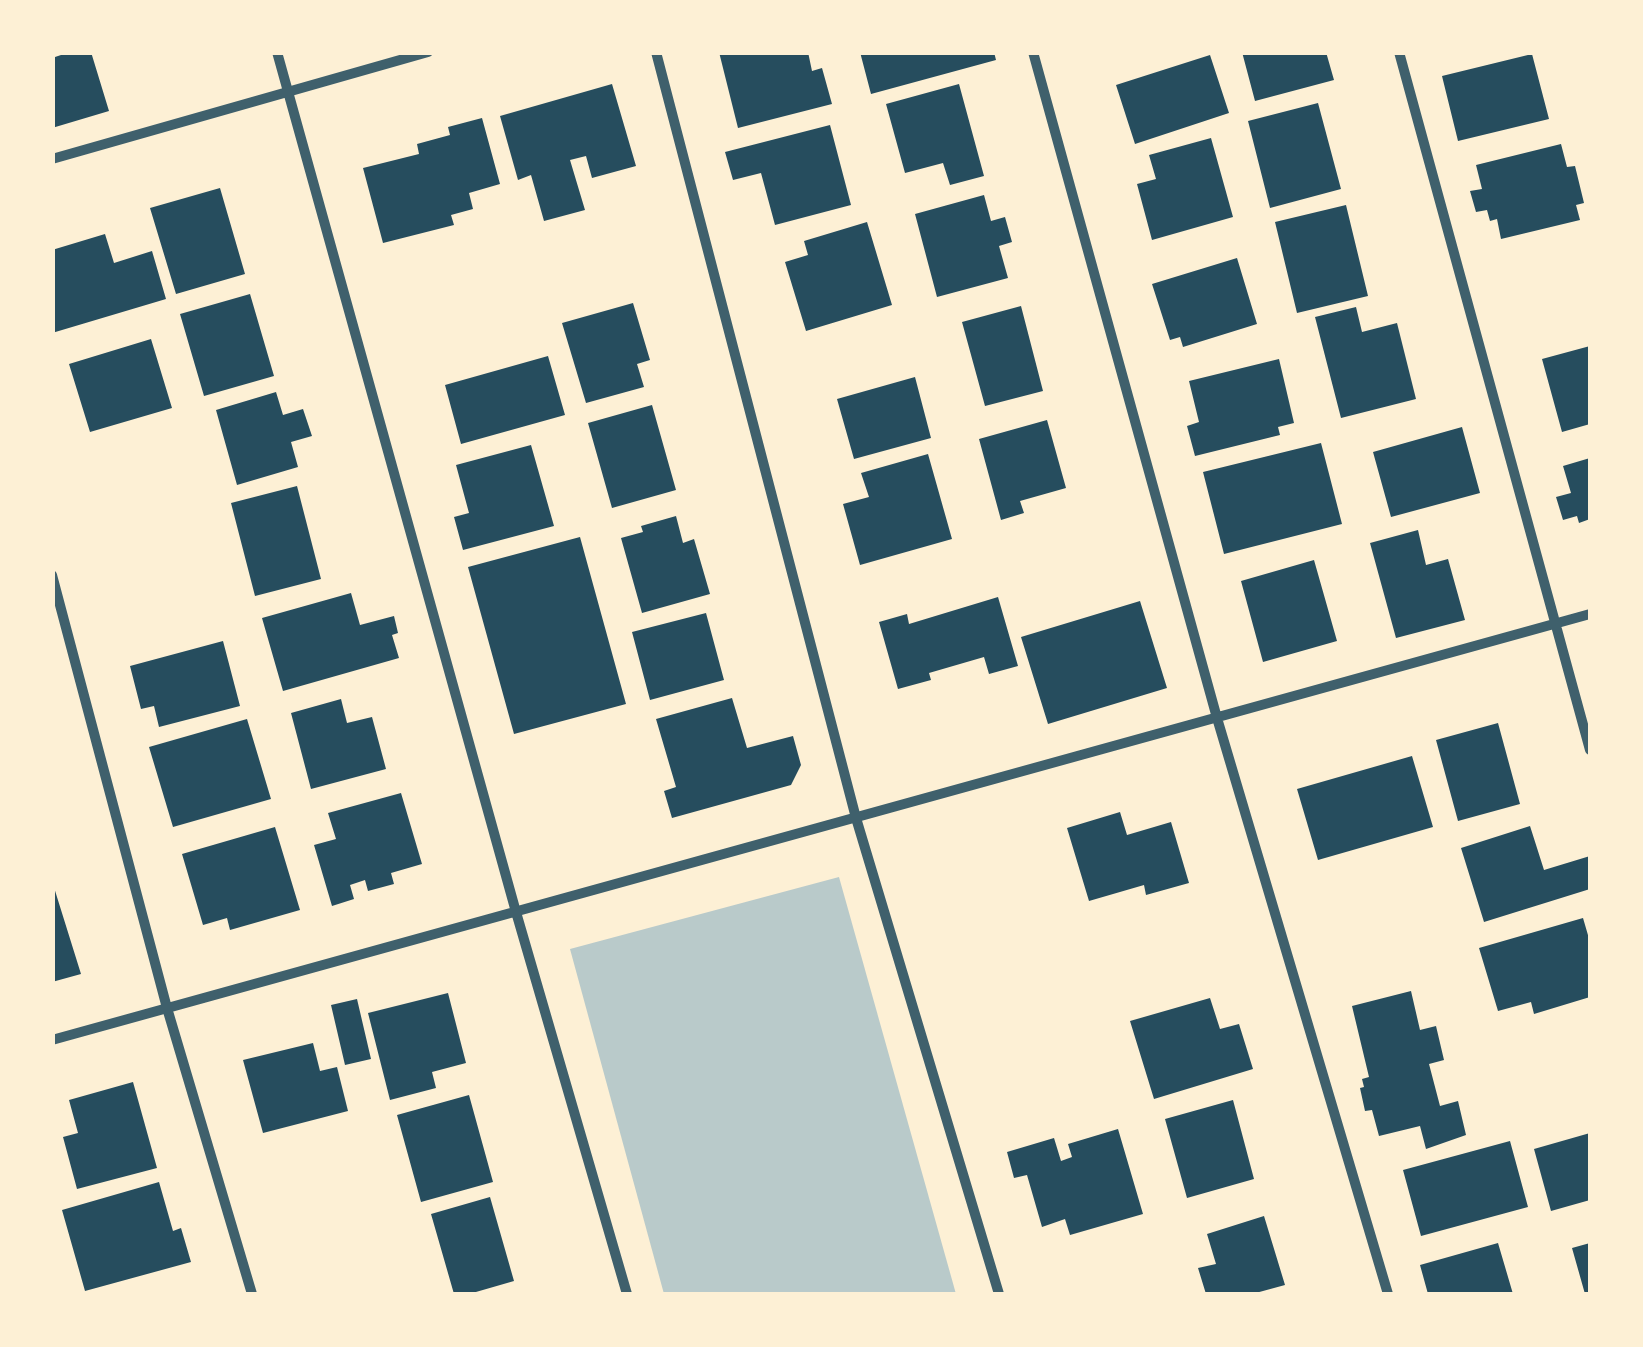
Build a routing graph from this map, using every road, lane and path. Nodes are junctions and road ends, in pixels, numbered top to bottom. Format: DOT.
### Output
graph roads {
  1 [pos="277,52"];
  2 [pos="428,52"];
  3 [pos="656,52"];
  4 [pos="1034,52"];
  5 [pos="1400,52"];
  6 [pos="288,92"];
  7 [pos="52,159"];
  8 [pos="52,575"];
  9 [pos="1590,614"];
  10 [pos="1554,624"];
  11 [pos="1217,718"];
  12 [pos="1590,750"];
  13 [pos="856,818"];
  14 [pos="516,912"];
  15 [pos="168,1008"];
  16 [pos="52,1040"];
  17 [pos="252,1294"];
  18 [pos="627,1294"];
  19 [pos="999,1294"];
  20 [pos="1388,1294"];
  1 -- 6 [label="street"];
  2 -- 6 [label="street"];
  3 -- 13 [label="street"];
  4 -- 11 [label="street"];
  5 -- 10 [label="street"];
  6 -- 7 [label="street"];
  6 -- 14 [label="street"];
  8 -- 15 [label="street"];
  9 -- 10 [label="street"];
  10 -- 11 [label="street"];
  10 -- 12 [label="street"];
  11 -- 13 [label="street"];
  11 -- 20 [label="street"];
  13 -- 14 [label="street"];
  13 -- 19 [label="street"];
  14 -- 15 [label="street"];
  14 -- 18 [label="street"];
  15 -- 16 [label="street"];
  15 -- 17 [label="street"];
}
